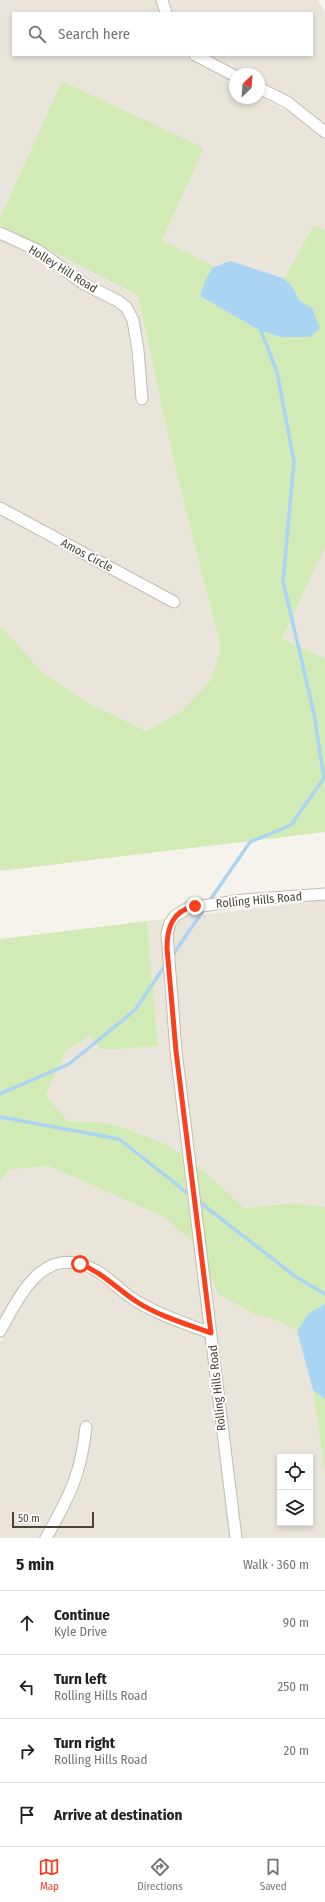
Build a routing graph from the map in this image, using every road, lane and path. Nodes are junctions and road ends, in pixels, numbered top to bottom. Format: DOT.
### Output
graph roads {
  1 [pos="162,0"];
  2 [pos="166,12"];
  3 [pos="197,56"];
  4 [pos="229,73"];
  5 [pos="265,91"];
  6 [pos="325,132"];
  7 [pos="0,233"];
  8 [pos="142,399"];
  9 [pos="0,508"];
  10 [pos="174,602"];
  11 [pos="325,894"];
  12 [pos="0,1331"];
  13 [pos="211,1333"];
  14 [pos="86,1427"];
  15 [pos="46,1538"];
  16 [pos="236,1538"];
  1 -- 2 [label="street"];
  3 -- 4 [label="street"];
  5 -- 6 [label="street"];
  7 -- 8 [label="street, Holley Hill Road"];
  9 -- 10 [label="street, Amos Circle"];
  11 -- 13 [label="street, Rolling Hills Road"];
  12 -- 13 [label="street"];
  13 -- 16 [label="street, Rolling Hills Road"];
  14 -- 15 [label="street"];
}
